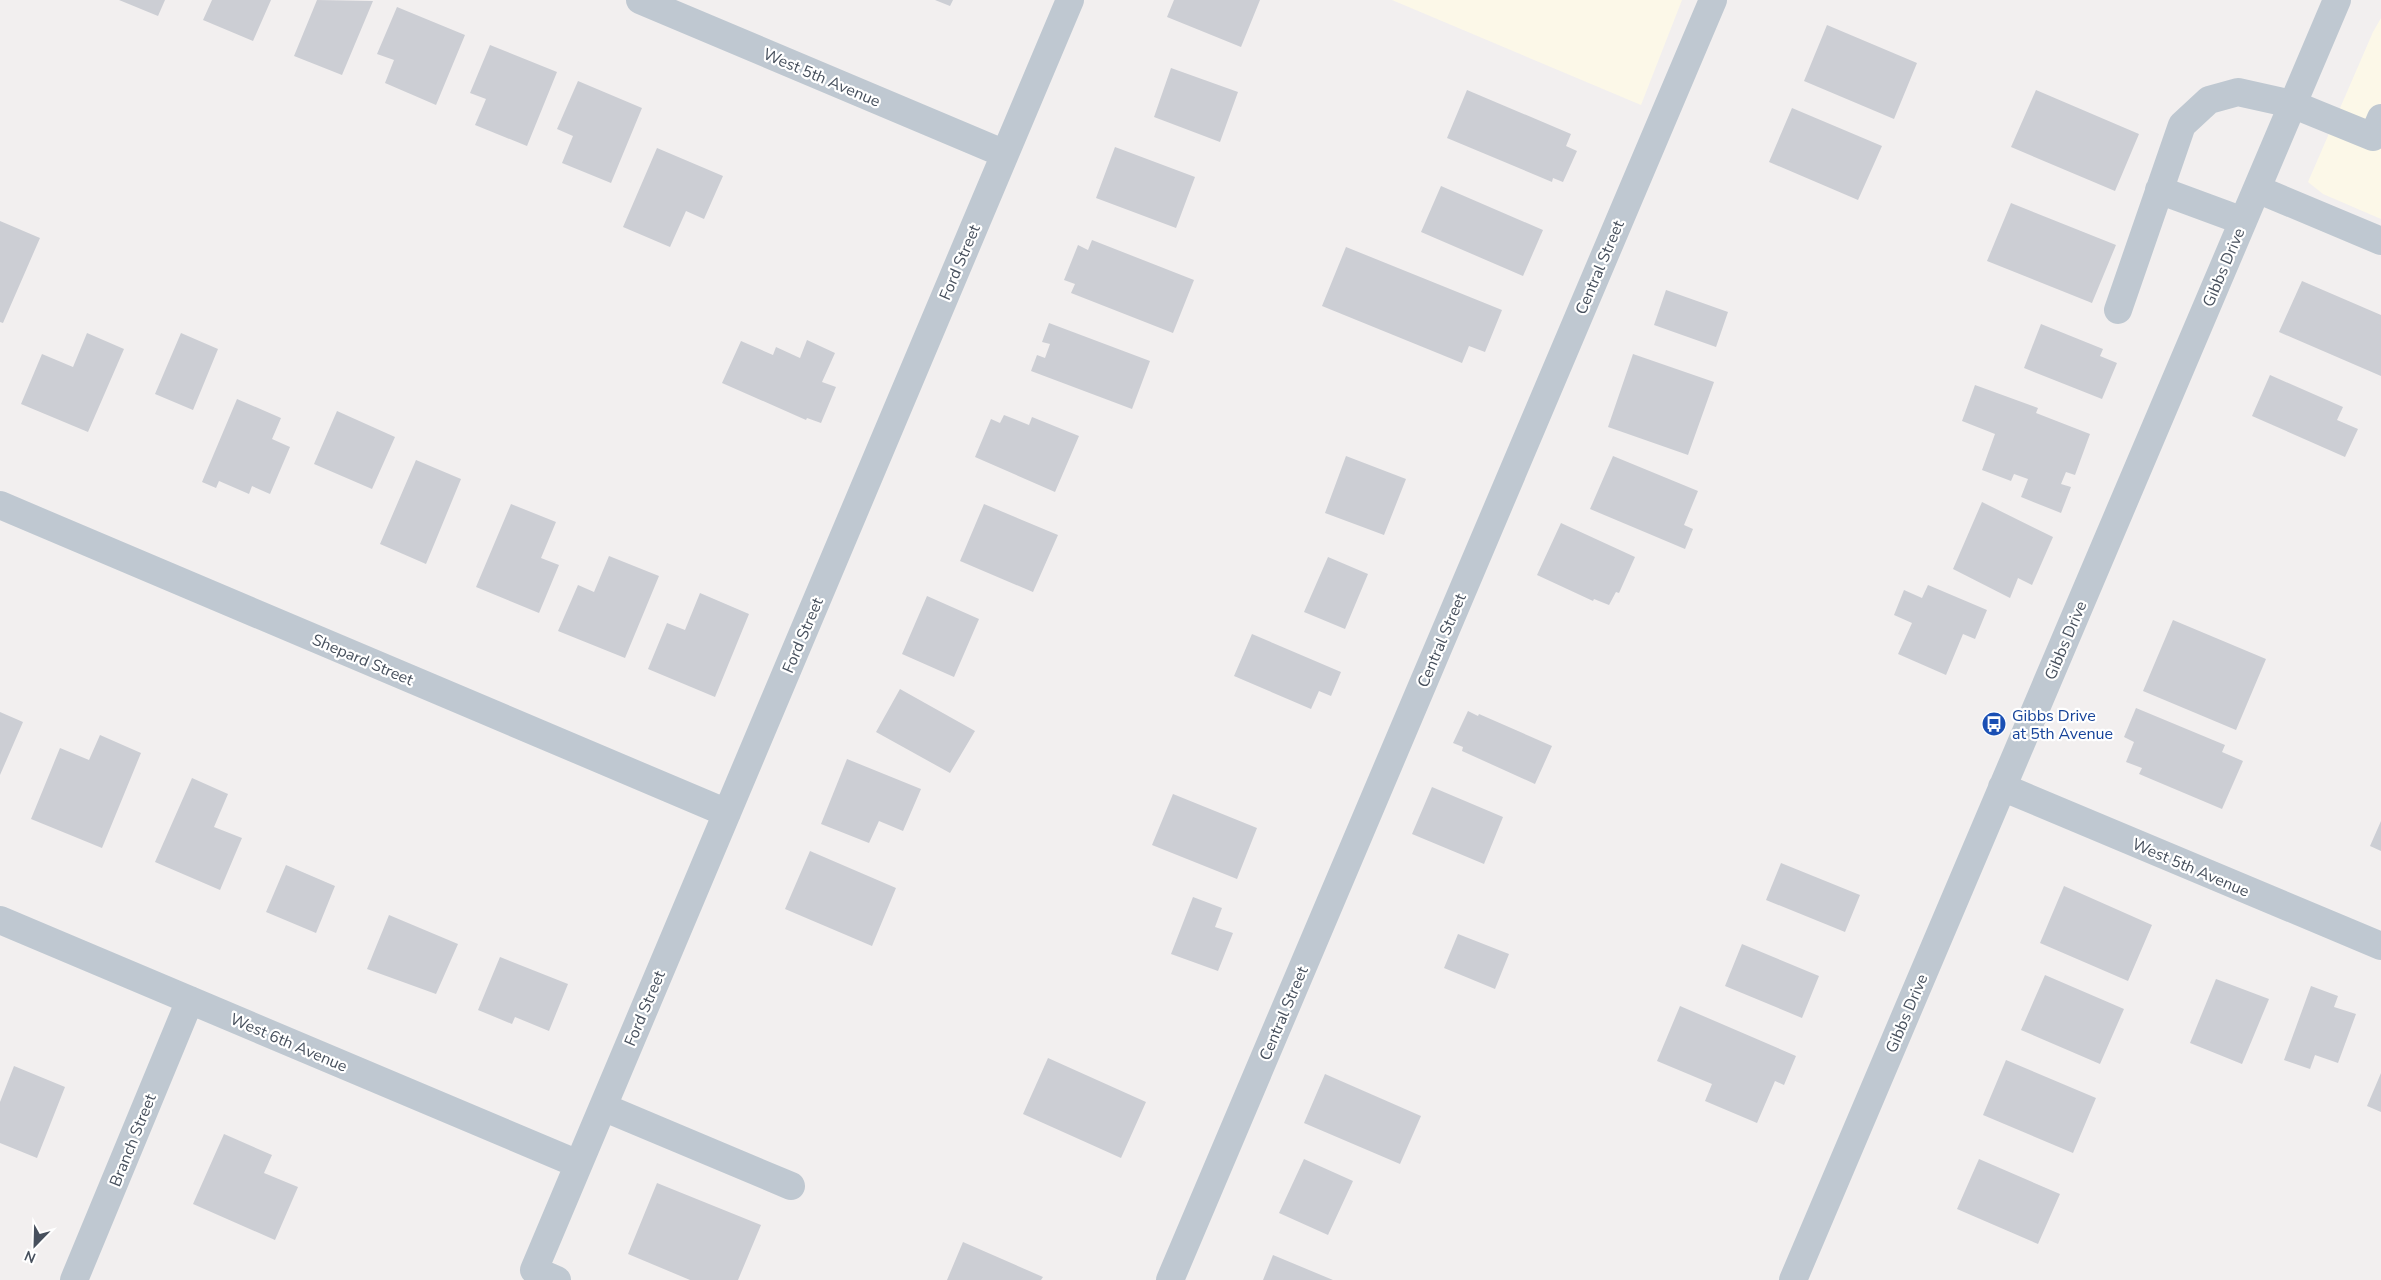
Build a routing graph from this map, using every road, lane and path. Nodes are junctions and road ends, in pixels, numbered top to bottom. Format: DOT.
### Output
graph roads {
  1 [pos="640,0"];
  2 [pos="1070,0"];
  3 [pos="1713,0"];
  4 [pos="2337,0"];
  5 [pos="2292,104"];
  6 [pos="2381,118"];
  7 [pos="1005,154"];
  8 [pos="2257,188"];
  9 [pos="2159,190"];
  10 [pos="2243,221"];
  11 [pos="2381,240"];
  12 [pos="2118,310"];
  13 [pos="0,506"];
  14 [pos="2002,787"];
  15 [pos="727,813"];
  16 [pos="0,920"];
  17 [pos="2381,946"];
  18 [pos="190,1000"];
  19 [pos="602,1107"];
  20 [pos="578,1164"];
  21 [pos="791,1186"];
  22 [pos="546,1275"];
  23 [pos="74,1280"];
  24 [pos="1170,1280"];
  25 [pos="1793,1280"];
  1 -- 7 [label="street, West 5th Avenue"];
  2 -- 7 [label="street, Ford Street"];
  3 -- 24 [label="street, Central Street"];
  4 -- 5 [label="street, Gibbs Drive"];
  5 -- 6 [label="street"];
  5 -- 8 [label="street, Gibbs Drive"];
  5 -- 9 [label="street"];
  7 -- 15 [label="street, Ford Street"];
  8 -- 10 [label="street, Gibbs Drive"];
  8 -- 11 [label="street"];
  9 -- 10 [label="street"];
  9 -- 12 [label="street"];
  10 -- 14 [label="street, Gibbs Drive"];
  13 -- 15 [label="street, Shepard Street"];
  14 -- 17 [label="street, West 5th Avenue"];
  14 -- 25 [label="street, Gibbs Drive"];
  15 -- 19 [label="street, Ford Street"];
  16 -- 18 [label="street, West 6th Avenue"];
  18 -- 20 [label="street, West 6th Avenue"];
  18 -- 23 [label="street, Branch Street"];
  19 -- 20 [label="street, Ford Street"];
  19 -- 21 [label="street"];
  20 -- 22 [label="street, Ford Street"];
}
